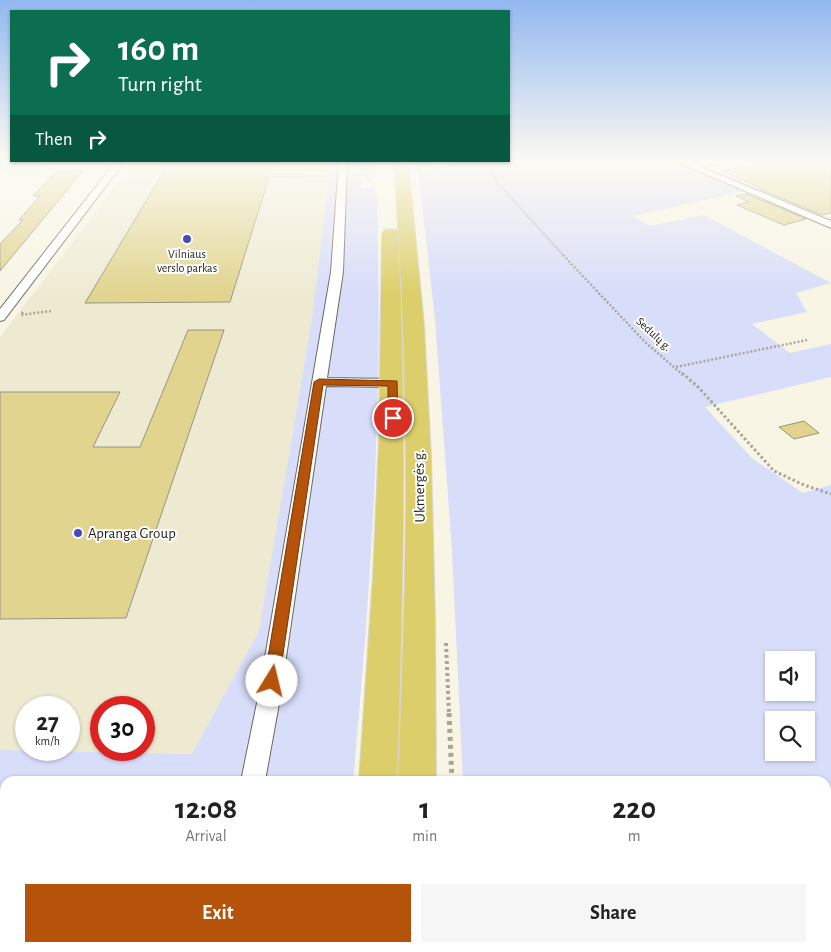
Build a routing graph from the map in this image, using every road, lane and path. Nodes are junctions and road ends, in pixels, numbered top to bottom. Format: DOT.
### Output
graph roads {
  1 [pos="87,205"];
  2 [pos="340,205"];
  3 [pos="384,205"];
  4 [pos="404,205"];
  5 [pos="520,205"];
  6 [pos="785,205"];
  7 [pos="831,225"];
  8 [pos="9,305"];
  9 [pos="52,311"];
  10 [pos="0,317"];
  11 [pos="807,340"];
  12 [pos="675,367"];
  13 [pos="319,382"];
  14 [pos="393,383"];
  15 [pos="831,494"];
  16 [pos="254,776"];
  17 [pos="378,776"];
  18 [pos="417,776"];
  1 -- 8 [label="street"];
  2 -- 13 [label="street"];
  3 -- 14 [label="highway, Ukmergės g."];
  4 -- 18 [label="highway, Ukmergės g."];
  5 -- 12 [label="path, Sedulų g."];
  6 -- 7 [label="street"];
  8 -- 9 [label="path"];
  8 -- 10 [label="street"];
  11 -- 12 [label="path"];
  12 -- 15 [label="path, Sedulų g."];
  13 -- 14 [label="street"];
  13 -- 16 [label="street"];
  14 -- 17 [label="highway, Ukmergės g."];
}
